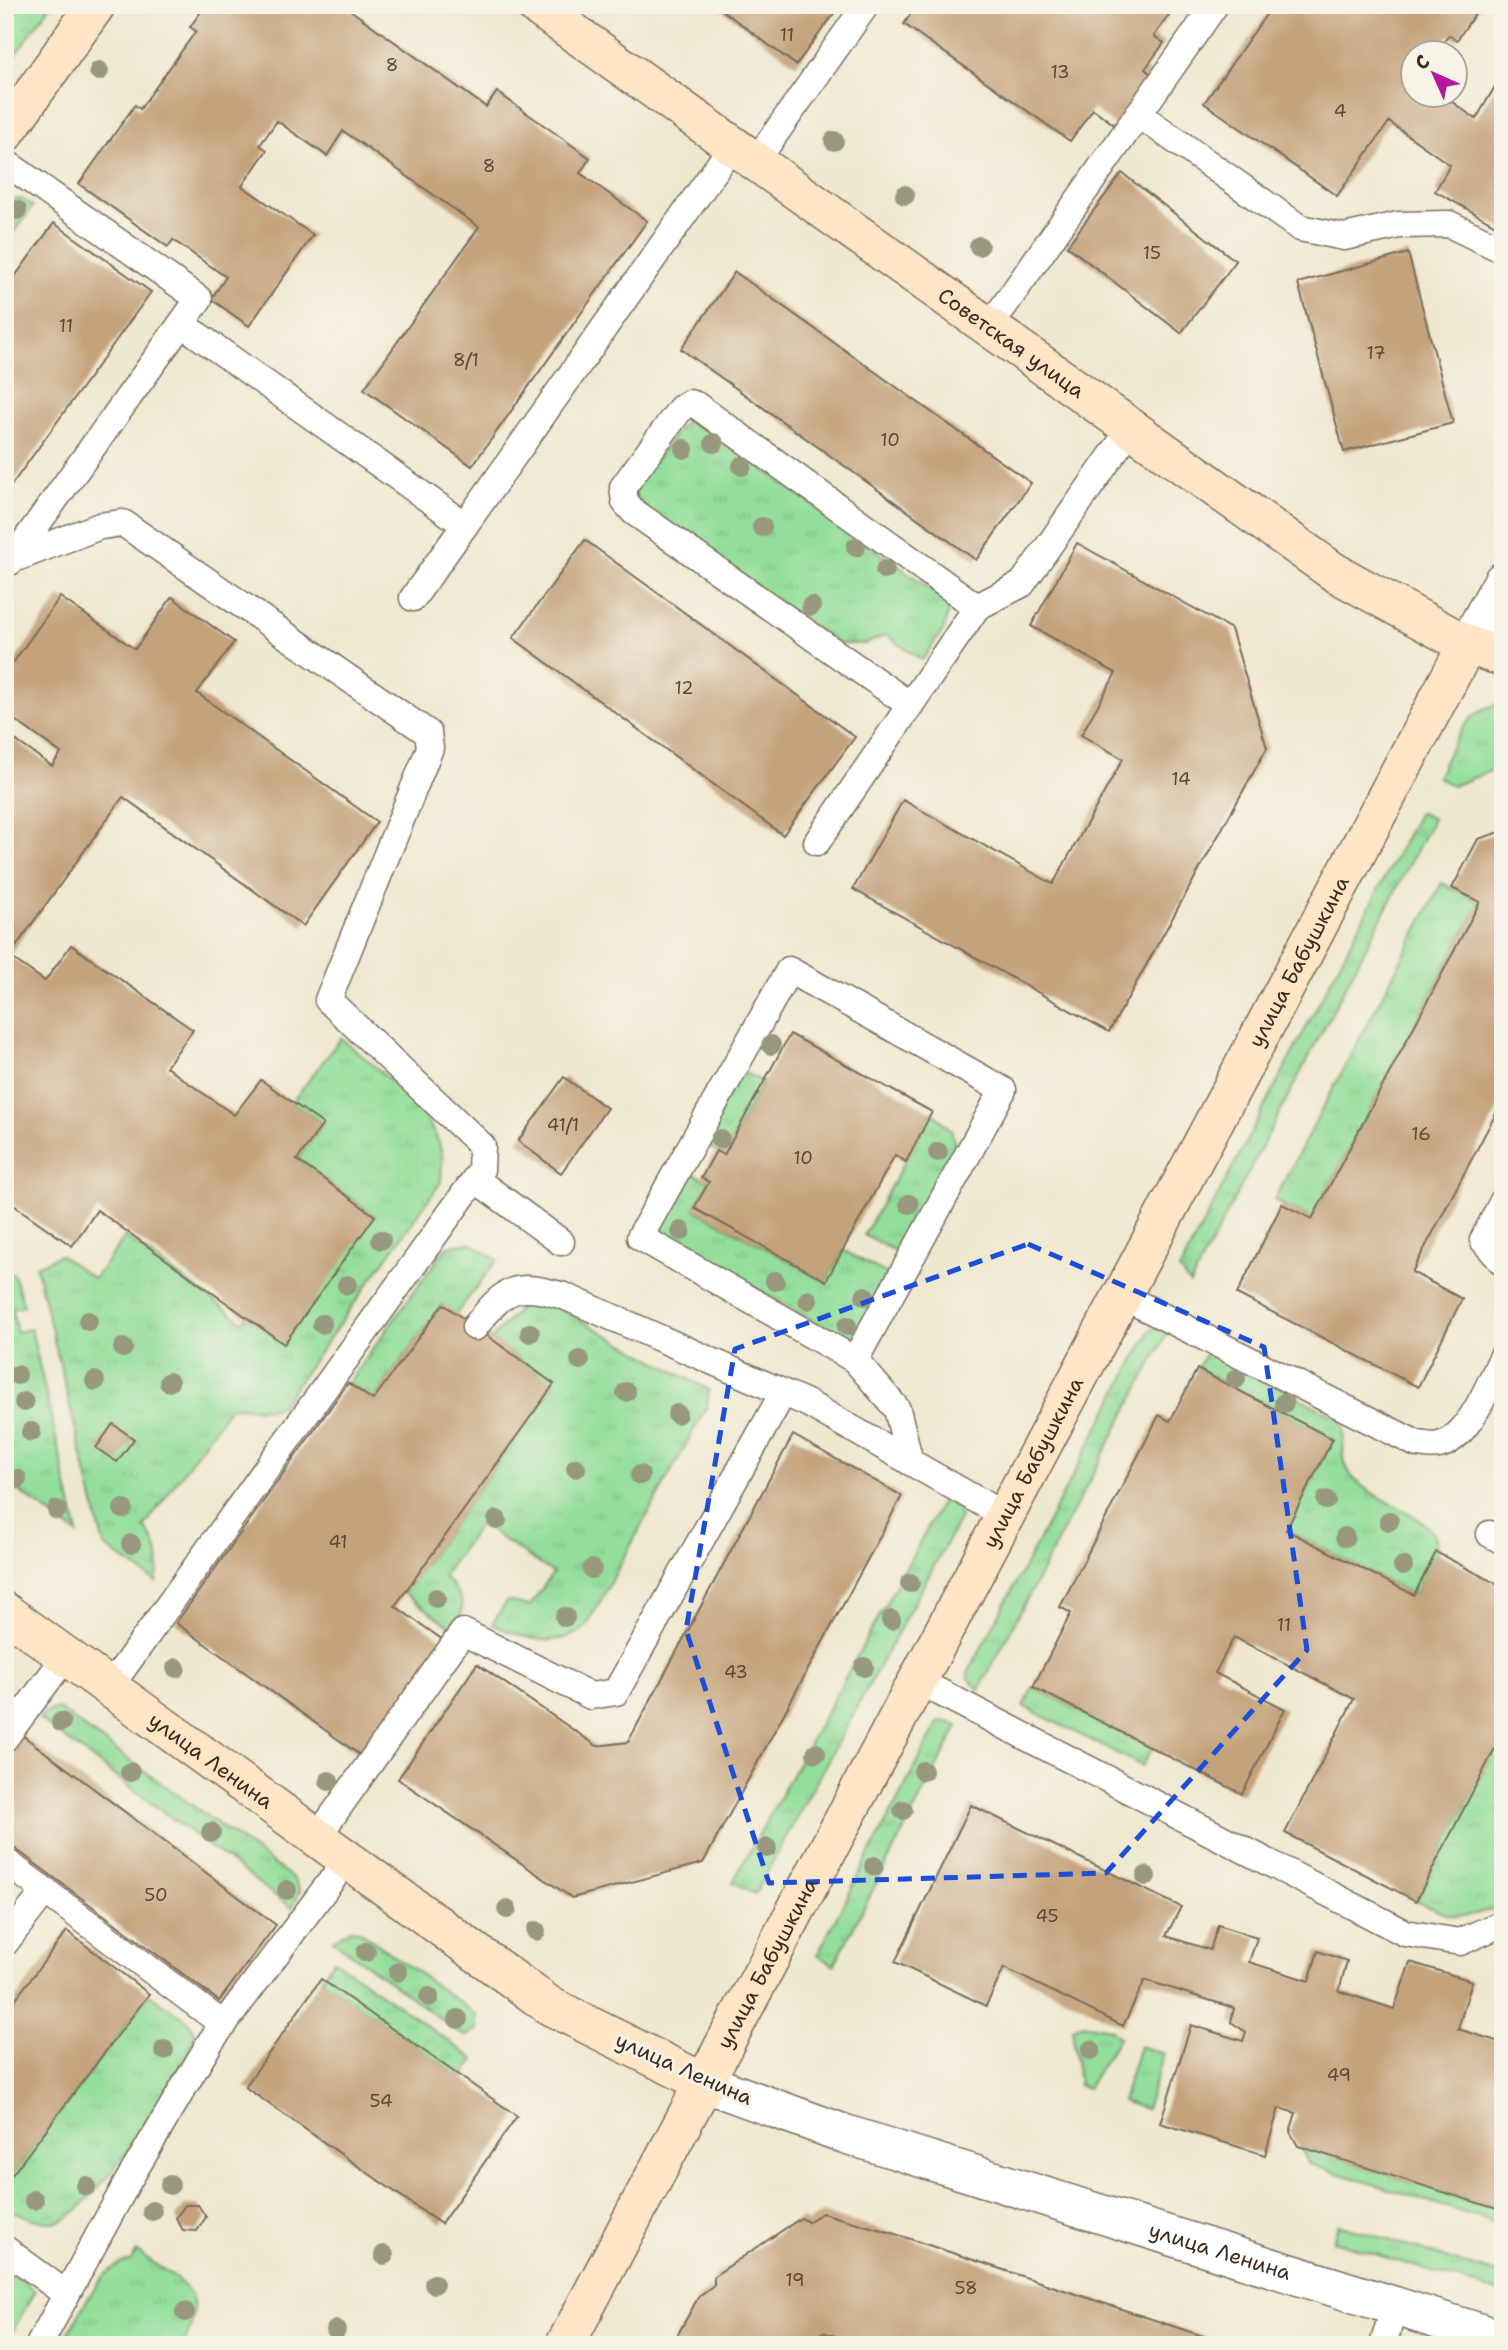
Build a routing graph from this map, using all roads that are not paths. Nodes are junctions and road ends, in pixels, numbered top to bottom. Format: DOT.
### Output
graph roads {
  1 [pos="96,5"];
  2 [pos="535,5"];
  3 [pos="866,5"];
  4 [pos="1215,5"];
  5 [pos="1138,114"];
  6 [pos="5,133"];
  7 [pos="744,153"];
  8 [pos="5,162"];
  9 [pos="1503,250"];
  10 [pos="182,324"];
  11 [pos="990,326"];
  12 [pos="1131,428"];
  13 [pos="465,525"];
  14 [pos="8,564"];
  15 [pos="1503,581"];
  16 [pos="414,598"];
  17 [pos="977,607"];
  18 [pos="1467,645"];
  19 [pos="1503,657"];
  20 [pos="910,705"];
  21 [pos="817,842"];
  22 [pos="474,1180"];
  23 [pos="1503,1201"];
  24 [pos="561,1242"];
  25 [pos="1503,1263"];
  26 [pos="1122,1296"];
  27 [pos="475,1327"];
  28 [pos="1503,1356"];
  29 [pos="855,1360"];
  30 [pos="783,1393"];
  31 [pos="910,1462"];
  32 [pos="1005,1517"];
  33 [pos="5,1612"];
  34 [pos="66,1656"];
  35 [pos="918,1681"];
  36 [pos="109,1688"];
  37 [pos="5,1738"];
  38 [pos="316,1839"];
  39 [pos="5,1861"];
  40 [pos="346,1861"];
  41 [pos="45,1891"];
  42 [pos="1503,1923"];
  43 [pos="5,1943"];
  44 [pos="224,2025"];
  45 [pos="705,2084"];
  46 [pos="5,2249"];
  47 [pos="66,2294"];
  48 [pos="1395,2305"];
  49 [pos="1503,2340"];
  50 [pos="39,2345"];
  51 [pos="565,2345"];
  52 [pos="1383,2345"];
  1 -- 6 [label="street"];
  2 -- 7 [label="street, Советская улица"];
  3 -- 7 [label="lane"];
  4 -- 5 [label="lane"];
  5 -- 9 [label="lane"];
  5 -- 11 [label="lane"];
  7 -- 11 [label="street, Советская улица"];
  7 -- 13 [label="lane"];
  8 -- 10 [label="lane"];
  10 -- 13 [label="lane"];
  10 -- 14 [label="lane"];
  11 -- 12 [label="street, Советская улица"];
  12 -- 17 [label="lane"];
  12 -- 18 [label="street, Советская улица"];
  13 -- 16 [label="lane"];
  14 -- 22 [label="lane"];
  15 -- 18 [label="street, улица Бабушкина"];
  17 -- 20 [label="lane"];
  17 -- 20 [label="lane"];
  18 -- 19 [label="street, Советская улица"];
  18 -- 26 [label="street, улица Бабушкина"];
  20 -- 21 [label="lane"];
  22 -- 24 [label="lane"];
  22 -- 36 [label="lane"];
  23 -- 25 [label="lane"];
  26 -- 28 [label="lane"];
  26 -- 32 [label="street, улица Бабушкина"];
  27 -- 30 [label="lane"];
  29 -- 29 [label="lane"];
  29 -- 31 [label="lane"];
  30 -- 31 [label="lane"];
  30 -- 38 [label="lane"];
  31 -- 32 [label="lane"];
  32 -- 35 [label="street, улица Бабушкина"];
  33 -- 34 [label="street, улица Ленина"];
  34 -- 36 [label="street, улица Ленина"];
  34 -- 37 [label="lane"];
  35 -- 42 [label="lane"];
  35 -- 45 [label="street, улица Бабушкина"];
  36 -- 38 [label="street, улица Ленина"];
  38 -- 40 [label="street, улица Ленина"];
  39 -- 41 [label="lane"];
  40 -- 44 [label="lane"];
  40 -- 45 [label="street, улица Ленина"];
  41 -- 43 [label="lane"];
  41 -- 44 [label="lane"];
  44 -- 47 [label="lane"];
  45 -- 48 [label="street, улица Ленина"];
  45 -- 51 [label="street, улица Бабушкина"];
  46 -- 47 [label="lane"];
  47 -- 50 [label="lane"];
  48 -- 49 [label="street, улица Ленина"];
  48 -- 52 [label="lane"];
}
